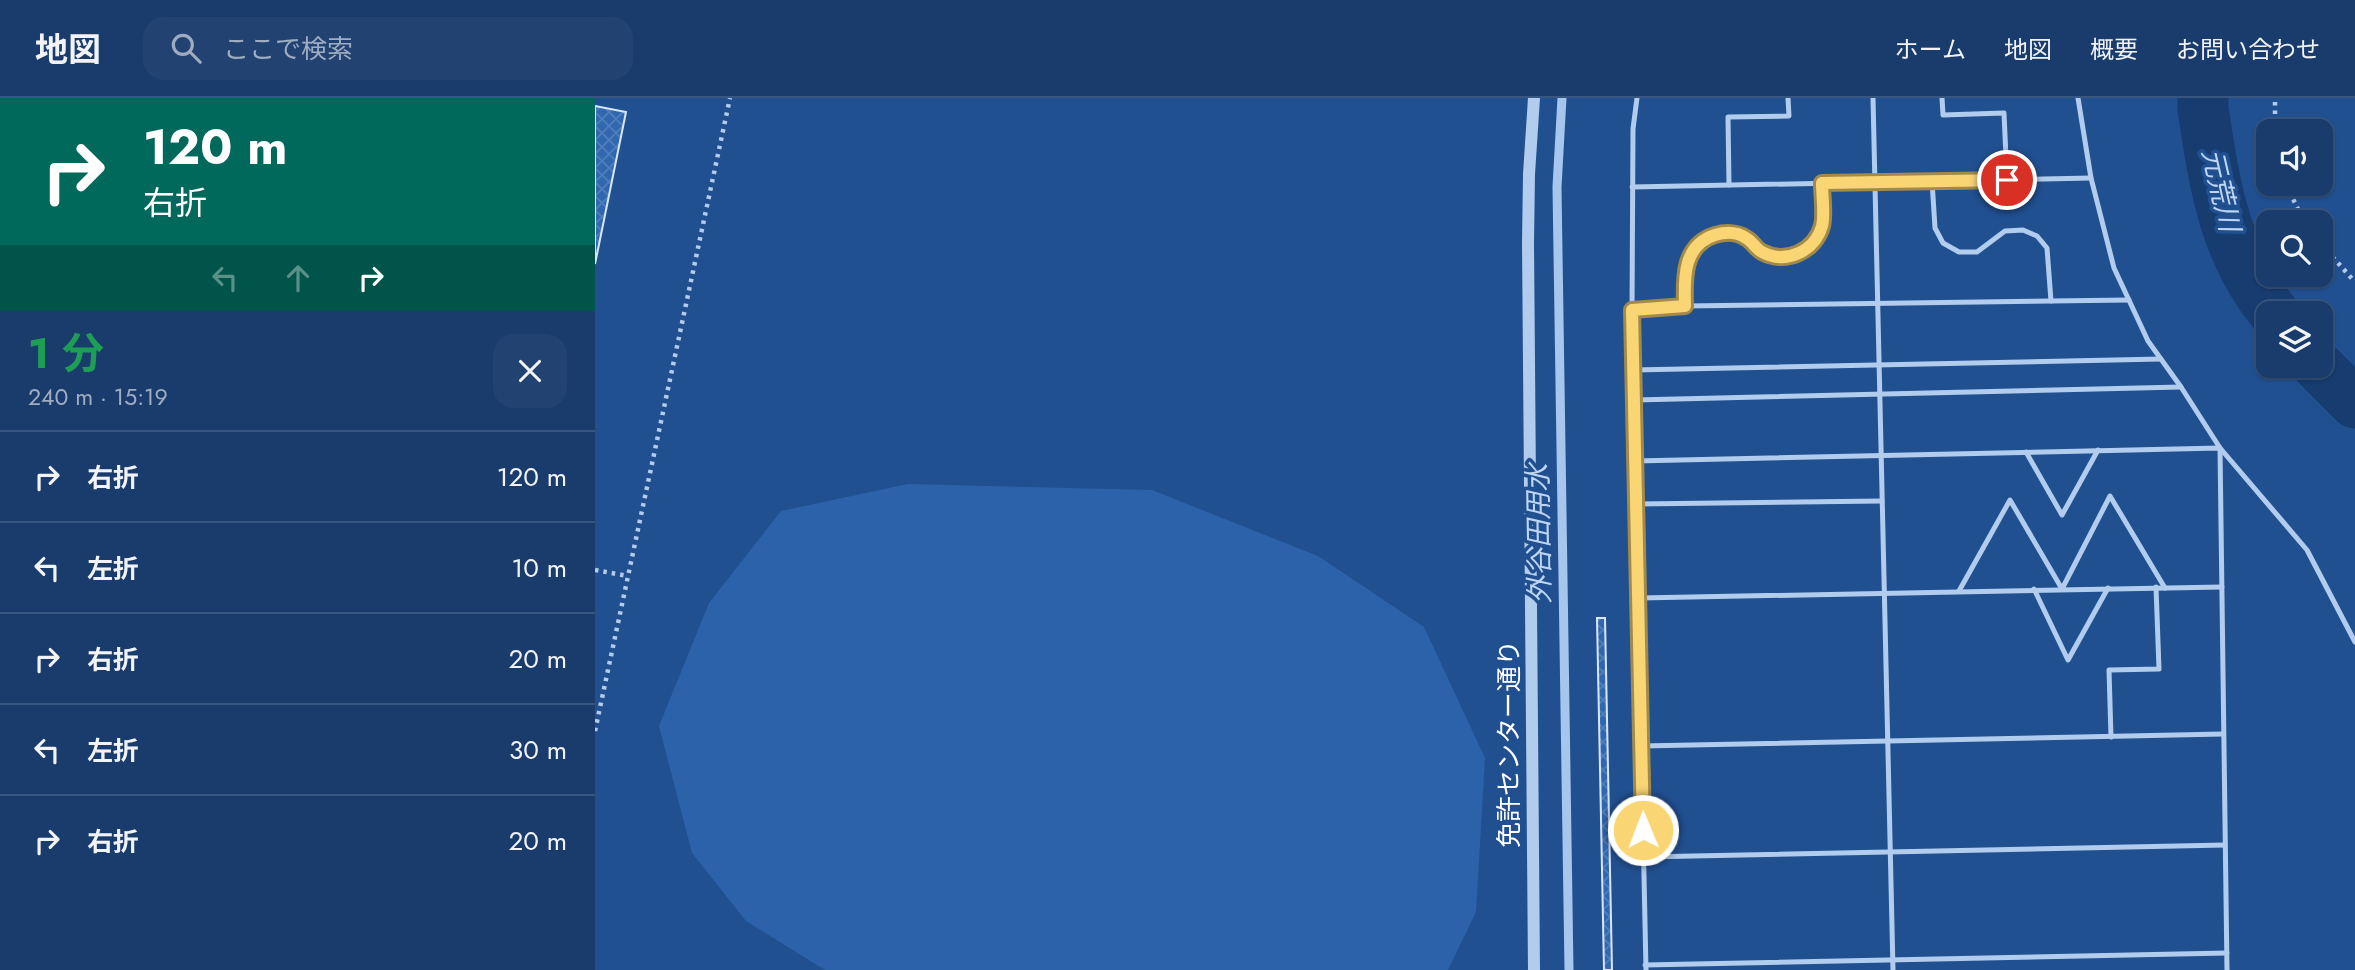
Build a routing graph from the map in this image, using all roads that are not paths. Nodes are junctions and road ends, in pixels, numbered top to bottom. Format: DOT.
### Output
graph roads {
  1 [pos="1534,98"];
  2 [pos="1637,98"];
  3 [pos="1788,98"];
  4 [pos="1873,98"];
  5 [pos="1942,98"];
  6 [pos="2078,98"];
  7 [pos="2091,178"];
  8 [pos="2007,180"];
  9 [pos="1932,181"];
  10 [pos="1875,182"];
  11 [pos="1822,183"];
  12 [pos="1729,185"];
  13 [pos="1632,187"];
  14 [pos="2129,300"];
  15 [pos="2051,301"];
  16 [pos="1877,304"];
  17 [pos="1685,306"];
  18 [pos="1632,310"];
  19 [pos="2161,359"];
  20 [pos="1879,365"];
  21 [pos="1633,370"];
  22 [pos="2181,387"];
  23 [pos="1880,394"];
  24 [pos="1635,400"];
  25 [pos="2220,448"];
  26 [pos="2098,450"];
  27 [pos="2026,452"];
  28 [pos="1881,456"];
  29 [pos="1635,461"];
  30 [pos="1882,501"];
  31 [pos="1637,504"];
  32 [pos="2156,587"];
  33 [pos="2165,587"];
  34 [pos="2222,587"];
  35 [pos="2108,588"];
  36 [pos="2034,589"];
  37 [pos="2063,589"];
  38 [pos="1959,591"];
  39 [pos="1884,592"];
  40 [pos="1639,598"];
  41 [pos="2355,642"];
  42 [pos="2223,734"];
  43 [pos="2111,737"];
  44 [pos="1888,741"];
  45 [pos="1641,746"];
  46 [pos="2225,845"];
  47 [pos="1891,852"];
  48 [pos="1643,858"];
  49 [pos="2227,953"];
  50 [pos="1893,960"];
  51 [pos="1646,967"];
  52 [pos="1534,970"];
  53 [pos="1893,970"];
  54 [pos="2227,970"];
  1 -- 52 [label="street, 免許センター通り"];
  2 -- 13 [label="lane"];
  3 -- 12 [label="lane"];
  4 -- 10 [label="lane"];
  5 -- 8 [label="lane"];
  6 -- 7 [label="lane"];
  7 -- 8 [label="lane"];
  7 -- 14 [label="lane"];
  8 -- 9 [label="lane"];
  9 -- 10 [label="lane"];
  9 -- 15 [label="lane"];
  10 -- 11 [label="lane"];
  10 -- 16 [label="lane"];
  11 -- 12 [label="lane"];
  11 -- 17 [label="lane"];
  12 -- 13 [label="lane"];
  13 -- 18 [label="lane"];
  14 -- 15 [label="lane"];
  14 -- 19 [label="lane"];
  15 -- 16 [label="lane"];
  16 -- 17 [label="lane"];
  16 -- 20 [label="lane"];
  17 -- 18 [label="lane"];
  18 -- 21 [label="lane"];
  19 -- 20 [label="lane"];
  19 -- 22 [label="lane"];
  20 -- 21 [label="lane"];
  20 -- 23 [label="lane"];
  21 -- 24 [label="lane"];
  22 -- 23 [label="lane"];
  22 -- 25 [label="lane"];
  23 -- 24 [label="lane"];
  23 -- 28 [label="lane"];
  24 -- 29 [label="lane"];
  25 -- 26 [label="lane"];
  25 -- 34 [label="lane"];
  25 -- 41 [label="lane"];
  26 -- 27 [label="lane"];
  26 -- 27 [label="lane"];
  27 -- 28 [label="lane"];
  28 -- 29 [label="lane"];
  28 -- 30 [label="lane"];
  29 -- 31 [label="lane"];
  30 -- 31 [label="lane"];
  30 -- 39 [label="lane"];
  31 -- 40 [label="lane"];
  32 -- 33 [label="lane"];
  32 -- 35 [label="lane"];
  32 -- 43 [label="lane"];
  33 -- 34 [label="lane"];
  33 -- 37 [label="lane"];
  34 -- 42 [label="lane"];
  35 -- 36 [label="lane"];
  35 -- 37 [label="lane"];
  36 -- 37 [label="lane"];
  36 -- 38 [label="lane"];
  37 -- 38 [label="lane"];
  38 -- 39 [label="lane"];
  39 -- 40 [label="lane"];
  39 -- 44 [label="lane"];
  40 -- 45 [label="lane"];
  42 -- 43 [label="lane"];
  42 -- 46 [label="lane"];
  43 -- 44 [label="lane"];
  44 -- 45 [label="lane"];
  44 -- 47 [label="lane"];
  45 -- 48 [label="lane"];
  46 -- 47 [label="lane"];
  46 -- 49 [label="lane"];
  47 -- 48 [label="lane"];
  47 -- 50 [label="lane"];
  48 -- 51 [label="lane"];
  49 -- 50 [label="lane"];
  49 -- 54 [label="lane"];
  50 -- 51 [label="lane"];
  50 -- 53 [label="lane"];
}
